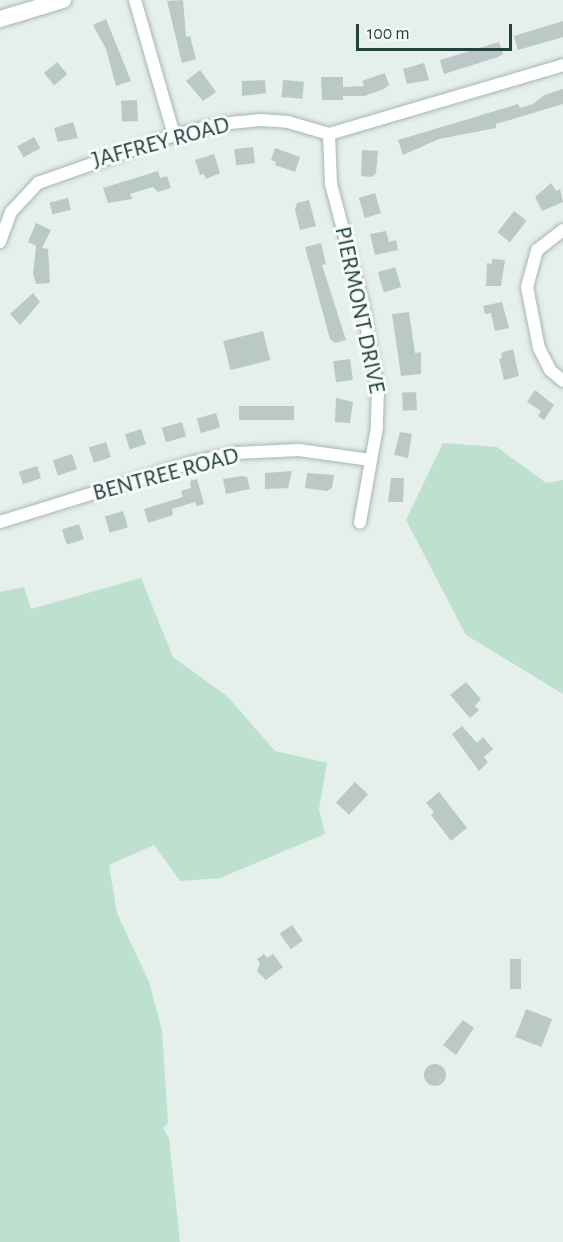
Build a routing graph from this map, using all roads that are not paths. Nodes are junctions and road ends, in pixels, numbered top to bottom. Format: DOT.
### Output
graph roads {
  1 [pos="63,0"];
  2 [pos="135,0"];
  3 [pos="0,19"];
  4 [pos="563,65"];
  5 [pos="329,134"];
  6 [pos="174,135"];
  7 [pos="563,230"];
  8 [pos="0,242"];
  9 [pos="563,381"];
  10 [pos="370,460"];
  11 [pos="0,522"];
  12 [pos="360,522"];
  1 -- 3 [label="main road"];
  2 -- 6 [label="street"];
  4 -- 5 [label="street"];
  5 -- 6 [label="street, JAFFREY ROAD"];
  5 -- 10 [label="street, PIERMONT DRIVE"];
  6 -- 8 [label="street, JAFFREY ROAD"];
  7 -- 9 [label="street"];
  10 -- 11 [label="street, BENTREE ROAD"];
  10 -- 12 [label="street, PIERMONT DRIVE"];
}
